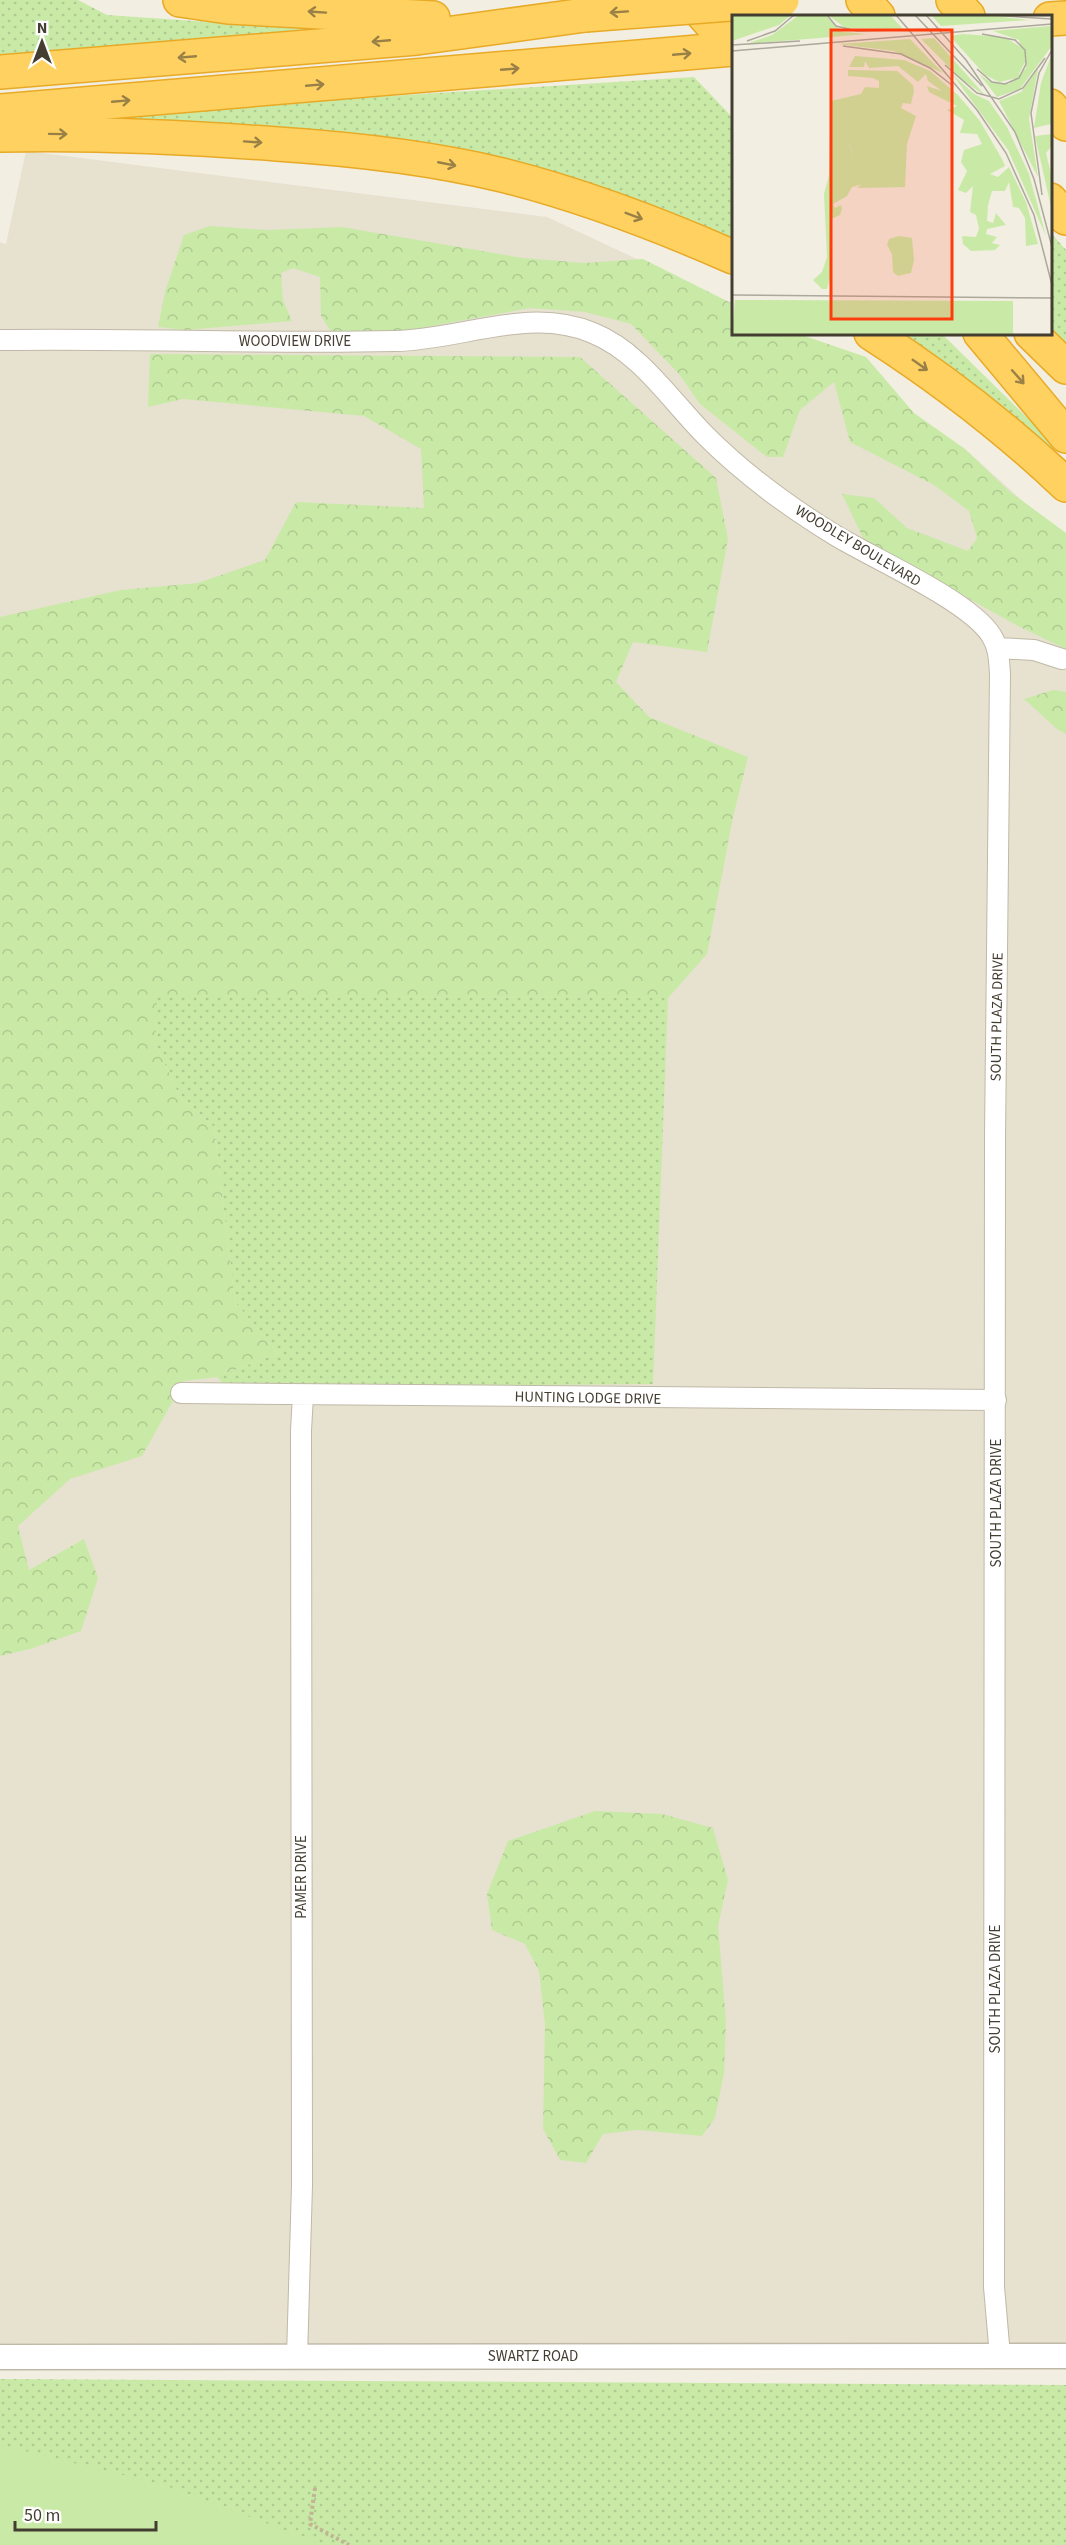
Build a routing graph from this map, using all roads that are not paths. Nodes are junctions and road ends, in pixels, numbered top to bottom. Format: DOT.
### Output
graph roads {
  1 [pos="180,0"];
  2 [pos="690,0"];
  3 [pos="782,0"];
  4 [pos="863,0"];
  5 [pos="953,0"];
  6 [pos="585,15"];
  7 [pos="877,15"];
  8 [pos="967,15"];
  9 [pos="1066,18"];
  10 [pos="1051,19"];
  11 [pos="732,47"];
  12 [pos="732,48"];
  13 [pos="0,72"];
  14 [pos="1051,107"];
  15 [pos="0,111"];
  16 [pos="1066,124"];
  17 [pos="0,135"];
  18 [pos="1051,201"];
  19 [pos="1066,218"];
  20 [pos="732,257"];
  21 [pos="587,331"];
  22 [pos="872,334"];
  23 [pos="981,334"];
  24 [pos="1032,334"];
  25 [pos="0,340"];
  26 [pos="1066,367"];
  27 [pos="1066,436"];
  28 [pos="1066,485"];
  29 [pos="997,648"];
  30 [pos="1062,659"];
  31 [pos="181,1393"];
  32 [pos="303,1396"];
  33 [pos="996,1400"];
  34 [pos="1000,2356"];
  35 [pos="1066,2356"];
  36 [pos="0,2357"];
  37 [pos="297,2357"];
  6 -- 1 [label="highway, one-way"];
  2 -- 11 [label="highway"];
  3 -- 6 [label="highway, one-way, bridge"];
  4 -- 7 [label="highway"];
  5 -- 8 [label="highway"];
  6 -- 13 [label="highway, one-way"];
  9 -- 10 [label="highway"];
  15 -- 12 [label="highway, one-way"];
  14 -- 16 [label="highway"];
  17 -- 20 [label="highway, one-way"];
  18 -- 19 [label="highway"];
  21 -- 25 [label="street, WOODVIEW DRIVE"];
  21 -- 29 [label="street, WOODLEY BOULEVARD"];
  22 -- 28 [label="highway, one-way"];
  23 -- 27 [label="highway, one-way"];
  24 -- 26 [label="highway"];
  29 -- 30 [label="street"];
  29 -- 33 [label="street, SOUTH PLAZA DRIVE"];
  31 -- 32 [label="street, HUNTING LODGE DRIVE"];
  32 -- 33 [label="street, HUNTING LODGE DRIVE"];
  32 -- 37 [label="street, PAMER DRIVE"];
  33 -- 34 [label="street, SOUTH PLAZA DRIVE"];
  34 -- 35 [label="street, SWARTZ ROAD"];
  34 -- 37 [label="street, SWARTZ ROAD"];
  36 -- 37 [label="street, SWARTZ ROAD"];
}
